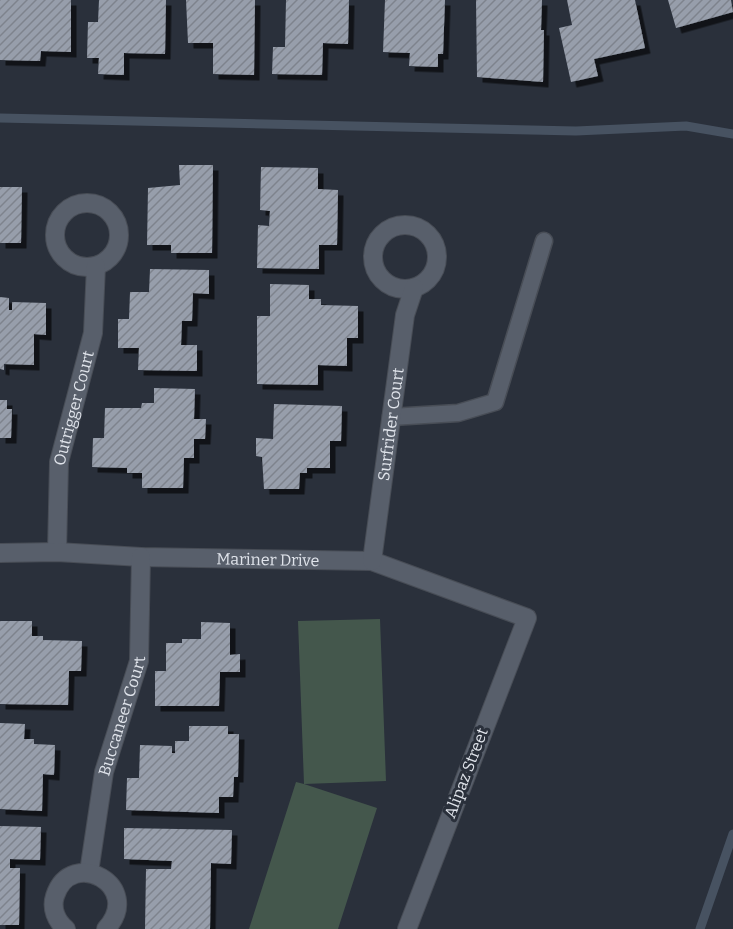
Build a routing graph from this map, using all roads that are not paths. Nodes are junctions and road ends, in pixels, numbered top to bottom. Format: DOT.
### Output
graph roads {
  1 [pos="544,241"];
  2 [pos="96,266"];
  3 [pos="414,288"];
  4 [pos="391,417"];
  5 [pos="57,552"];
  6 [pos="0,553"];
  7 [pos="141,557"];
  8 [pos="372,561"];
  9 [pos="527,618"];
  10 [pos="89,872"];
  11 [pos="66,929"];
  12 [pos="106,929"];
  13 [pos="407,929"];
  1 -- 4 [label="lane"];
  2 -- 5 [label="street, Outrigger Court"];
  3 -- 4 [label="street, Surfrider Court"];
  4 -- 8 [label="street, Surfrider Court"];
  5 -- 6 [label="street, Mariner Drive"];
  5 -- 7 [label="street, Mariner Drive"];
  7 -- 8 [label="street, Mariner Drive"];
  7 -- 10 [label="street, Buccaneer Court"];
  8 -- 9 [label="street, Mariner Drive"];
  9 -- 13 [label="street, Alipaz Street"];
  10 -- 11 [label="street"];
  10 -- 12 [label="street"];
}
